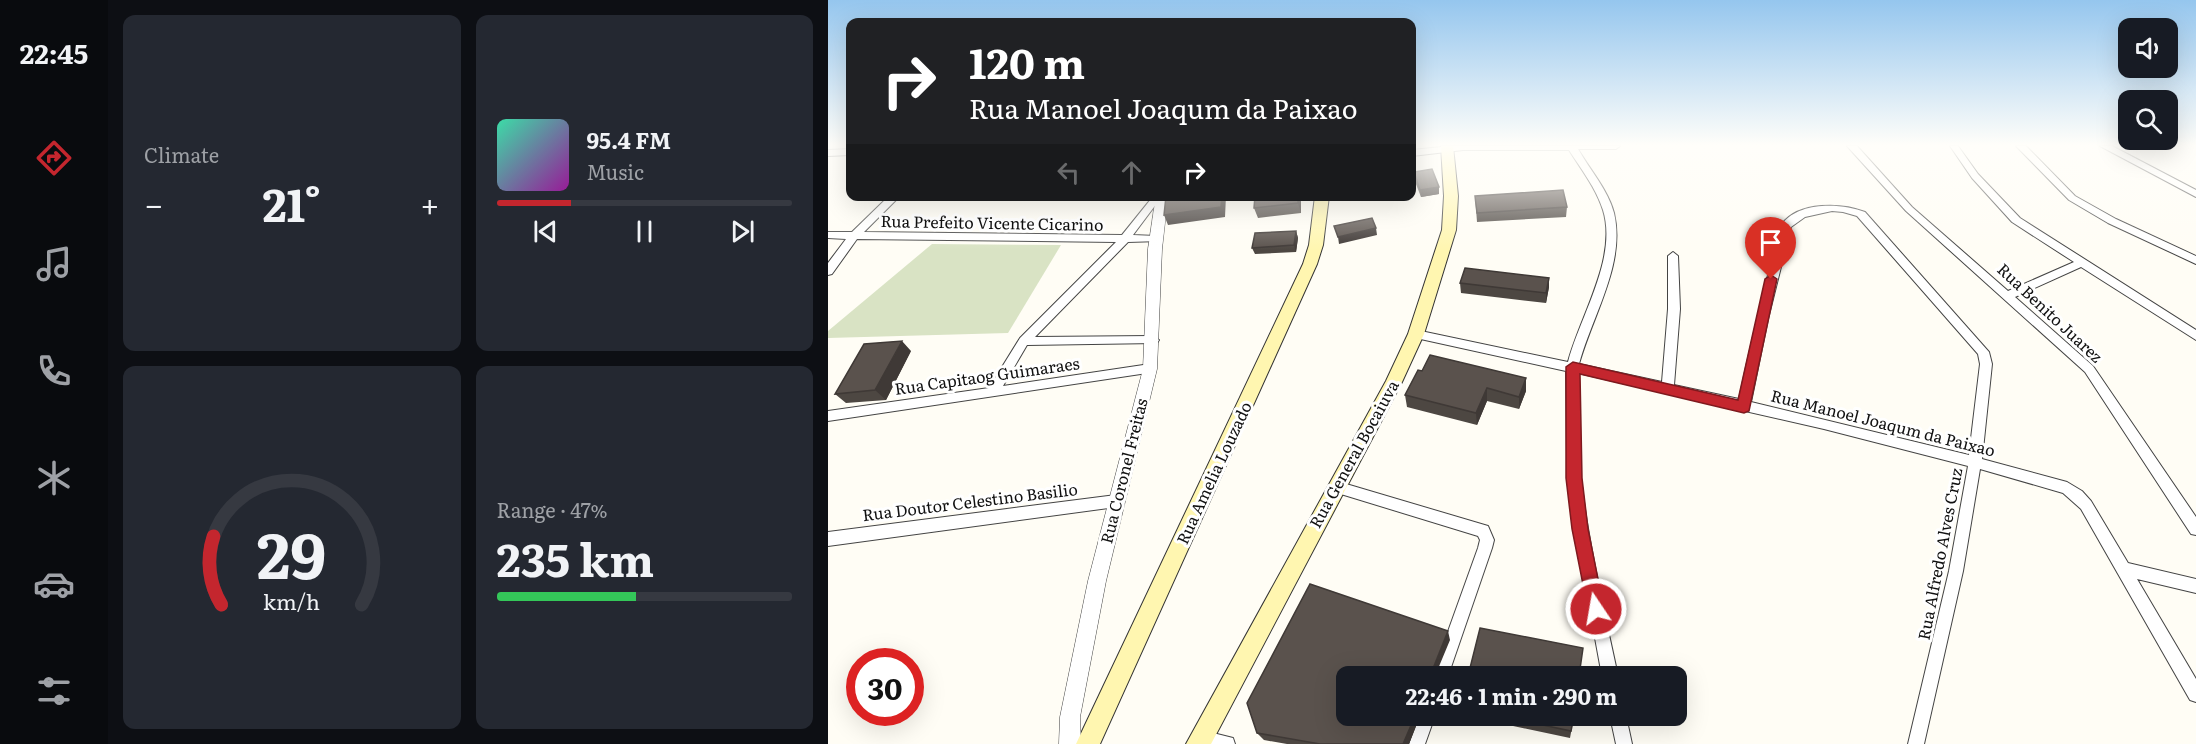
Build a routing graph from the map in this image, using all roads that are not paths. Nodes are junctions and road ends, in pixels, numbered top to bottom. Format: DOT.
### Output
graph roads {
  1 [pos="1450,181"];
  2 [pos="1593,181"];
  3 [pos="1883,181"];
  4 [pos="1981,181"];
  5 [pos="2055,181"];
  6 [pos="2171,181"];
  7 [pos="2196,194"];
  8 [pos="890,201"];
  9 [pos="1154,201"];
  10 [pos="1161,201"];
  11 [pos="1321,201"];
  12 [pos="828,236"];
  13 [pos="853,237"];
  14 [pos="1125,239"];
  15 [pos="1156,239"];
  16 [pos="1673,256"];
  17 [pos="2196,260"];
  18 [pos="2081,263"];
  19 [pos="828,271"];
  20 [pos="2007,296"];
  21 [pos="1416,334"];
  22 [pos="2196,336"];
  23 [pos="1153,340"];
  24 [pos="1024,341"];
  25 [pos="1573,367"];
  26 [pos="1150,369"];
  27 [pos="1668,388"];
  28 [pos="993,392"];
  29 [pos="1744,407"];
  30 [pos="828,416"];
  31 [pos="1975,461"];
  32 [pos="1336,487"];
  33 [pos="1116,501"];
  34 [pos="2196,530"];
  35 [pos="828,539"];
  36 [pos="2124,570"];
  37 [pos="2196,586"];
  38 [pos="1444,666"];
  39 [pos="1608,666"];
  40 [pos="2196,694"];
  41 [pos="1423,726"];
  42 [pos="1620,726"];
  43 [pos="1199,741"];
  44 [pos="1070,744"];
  45 [pos="1088,744"];
  46 [pos="1227,744"];
  47 [pos="1417,744"];
  48 [pos="1624,744"];
  49 [pos="1916,744"];
  1 -- 21 [label="main road, Rua General Bocaiuva"];
  2 -- 25 [label="street"];
  3 -- 20 [label="street, Rua Benito Juarez"];
  4 -- 18 [label="street"];
  5 -- 17 [label="street"];
  6 -- 7 [label="street"];
  8 -- 13 [label="street"];
  9 -- 14 [label="street"];
  10 -- 15 [label="street, Rua Coronel Freitas"];
  11 -- 45 [label="main road, Rua Amelia Louzado"];
  12 -- 13 [label="street, Rua Prefeito Vicente Cicarino"];
  13 -- 14 [label="street, Rua Prefeito Vicente Cicarino"];
  13 -- 19 [label="street"];
  14 -- 15 [label="street, Rua Prefeito Vicente Cicarino"];
  14 -- 24 [label="street"];
  15 -- 23 [label="street, Rua Coronel Freitas"];
  16 -- 27 [label="street"];
  18 -- 20 [label="street"];
  18 -- 22 [label="street"];
  20 -- 34 [label="street, Rua Benito Juarez"];
  21 -- 25 [label="street, Rua Manoel Joaqum da Paixao"];
  21 -- 32 [label="main road, Rua General Bocaiuva"];
  23 -- 24 [label="street"];
  23 -- 26 [label="street, Rua Coronel Freitas"];
  24 -- 28 [label="street"];
  25 -- 27 [label="street, Rua Manoel Joaqum da Paixao"];
  25 -- 39 [label="street"];
  26 -- 28 [label="street, Rua Capitaog Guimaraes"];
  26 -- 33 [label="street, Rua Coronel Freitas"];
  27 -- 29 [label="street, Rua Manoel Joaqum da Paixao"];
  28 -- 30 [label="street, Rua Capitaog Guimaraes"];
  29 -- 31 [label="street, Rua Manoel Joaqum da Paixao"];
  29 -- 31 [label="street, Rua Alfredo Alves Cruz"];
  31 -- 36 [label="street, Rua Manoel Joaqum da Paixao"];
  31 -- 49 [label="street, Rua Alfredo Alves Cruz"];
  32 -- 38 [label="street"];
  32 -- 43 [label="main road, Rua General Bocaiuva"];
  33 -- 35 [label="street, Rua Doutor Celestino Basilio"];
  33 -- 44 [label="street, Rua Coronel Freitas"];
  36 -- 37 [label="street"];
  36 -- 40 [label="street, Rua Manoel Joaqum da Paixao"];
  41 -- 47 [label="street"];
  42 -- 48 [label="street"];
  43 -- 46 [label="street"];
}
